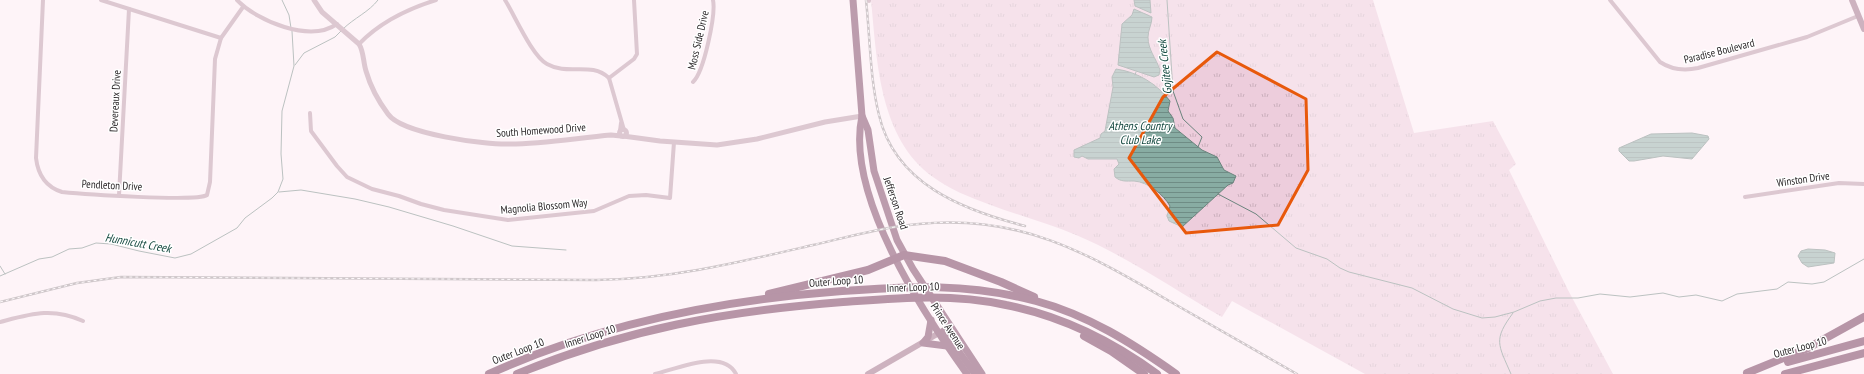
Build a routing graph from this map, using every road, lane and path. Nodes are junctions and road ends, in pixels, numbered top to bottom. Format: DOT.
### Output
graph roads {
  1 [pos="43,0"];
  2 [pos="101,0"];
  3 [pos="237,0"];
  4 [pos="314,0"];
  5 [pos="436,0"];
  6 [pos="505,0"];
  7 [pos="634,0"];
  8 [pos="713,0"];
  9 [pos="853,0"];
  10 [pos="1610,0"];
  11 [pos="1852,0"];
  12 [pos="243,7"];
  13 [pos="129,9"];
  14 [pos="1858,16"];
  15 [pos="336,24"];
  16 [pos="1864,29"];
  17 [pos="221,38"];
  18 [pos="359,44"];
  19 [pos="609,78"];
  20 [pos="693,82"];
  21 [pos="310,113"];
  22 [pos="862,116"];
  23 [pos="622,132"];
  24 [pos="674,142"];
  25 [pos="1864,184"];
  26 [pos="119,195"];
  27 [pos="1746,197"];
  28 [pos="904,254"];
  29 [pos="894,258"];
  30 [pos="912,290"];
  31 [pos="927,291"];
  32 [pos="733,302"];
  33 [pos="1060,309"];
  34 [pos="1027,310"];
  35 [pos="929,317"];
  36 [pos="1864,317"];
  37 [pos="83,321"];
  38 [pos="0,322"];
  39 [pos="950,326"];
  40 [pos="942,332"];
  41 [pos="1864,341"];
  42 [pos="923,343"];
  43 [pos="947,346"];
  44 [pos="1864,353"];
  45 [pos="1745,373"];
  46 [pos="489,374"];
  47 [pos="517,374"];
  48 [pos="655,374"];
  49 [pos="736,374"];
  50 [pos="868,374"];
  51 [pos="967,374"];
  52 [pos="975,374"];
  53 [pos="982,374"];
  54 [pos="1144,374"];
  55 [pos="1157,374"];
  56 [pos="1176,374"];
  57 [pos="1785,374"];
  1 -- 26 [label="street, Pendleton Drive"];
  2 -- 13 [label="street"];
  3 -- 12 [label="street"];
  4 -- 15 [label="street"];
  5 -- 18 [label="street"];
  6 -- 19 [label="street"];
  7 -- 19 [label="street"];
  8 -- 20 [label="street, Moss Side Drive"];
  9 -- 22 [label="highway, Jefferson Road"];
  10 -- 14 [label="street, Paradise Boulevard"];
  11 -- 14 [label="main road"];
  12 -- 15 [label="street"];
  12 -- 17 [label="street"];
  13 -- 17 [label="street"];
  13 -- 26 [label="street, Devereaux Drive"];
  14 -- 16 [label="main road"];
  15 -- 18 [label="street"];
  17 -- 26 [label="street, Pendleton Drive"];
  18 -- 23 [label="street, South Homewood Drive"];
  19 -- 23 [label="street"];
  21 -- 24 [label="street, Magnolia Blossom Way"];
  22 -- 24 [label="street, South Homewood Drive"];
  22 -- 28 [label="highway, Jefferson Road"];
  22 -- 29 [label="highway, Jefferson Road"];
  23 -- 24 [label="street, South Homewood Drive"];
  25 -- 27 [label="street, Winston Drive"];
  28 -- 29 [label="highway"];
  28 -- 31 [label="highway, Jefferson Road"];
  28 -- 33 [label="highway"];
  29 -- 30 [label="highway, Jefferson Road"];
  29 -- 32 [label="highway"];
  30 -- 35 [label="highway, Prince Avenue"];
  31 -- 39 [label="highway, Prince Avenue"];
  32 -- 33 [label="highway, Outer Loop 10"];
  32 -- 46 [label="highway, Outer Loop 10"];
  33 -- 56 [label="highway, Outer Loop 10"];
  34 -- 47 [label="highway, Inner Loop 10"];
  34 -- 54 [label="highway"];
  34 -- 55 [label="highway, Inner Loop 10"];
  35 -- 40 [label="highway, Prince Avenue"];
  35 -- 42 [label="highway"];
  36 -- 45 [label="highway"];
  37 -- 38 [label="street"];
  39 -- 40 [label="main road"];
  39 -- 53 [label="highway, Prince Avenue"];
  40 -- 42 [label="main road"];
  40 -- 43 [label="highway, Prince Avenue"];
  40 -- 52 [label="highway"];
  41 -- 45 [label="highway, Outer Loop 10"];
  42 -- 43 [label="highway"];
  42 -- 50 [label="main road"];
  43 -- 51 [label="highway, Prince Avenue"];
  44 -- 57 [label="highway"];
  48 -- 49 [label="street"];
}
